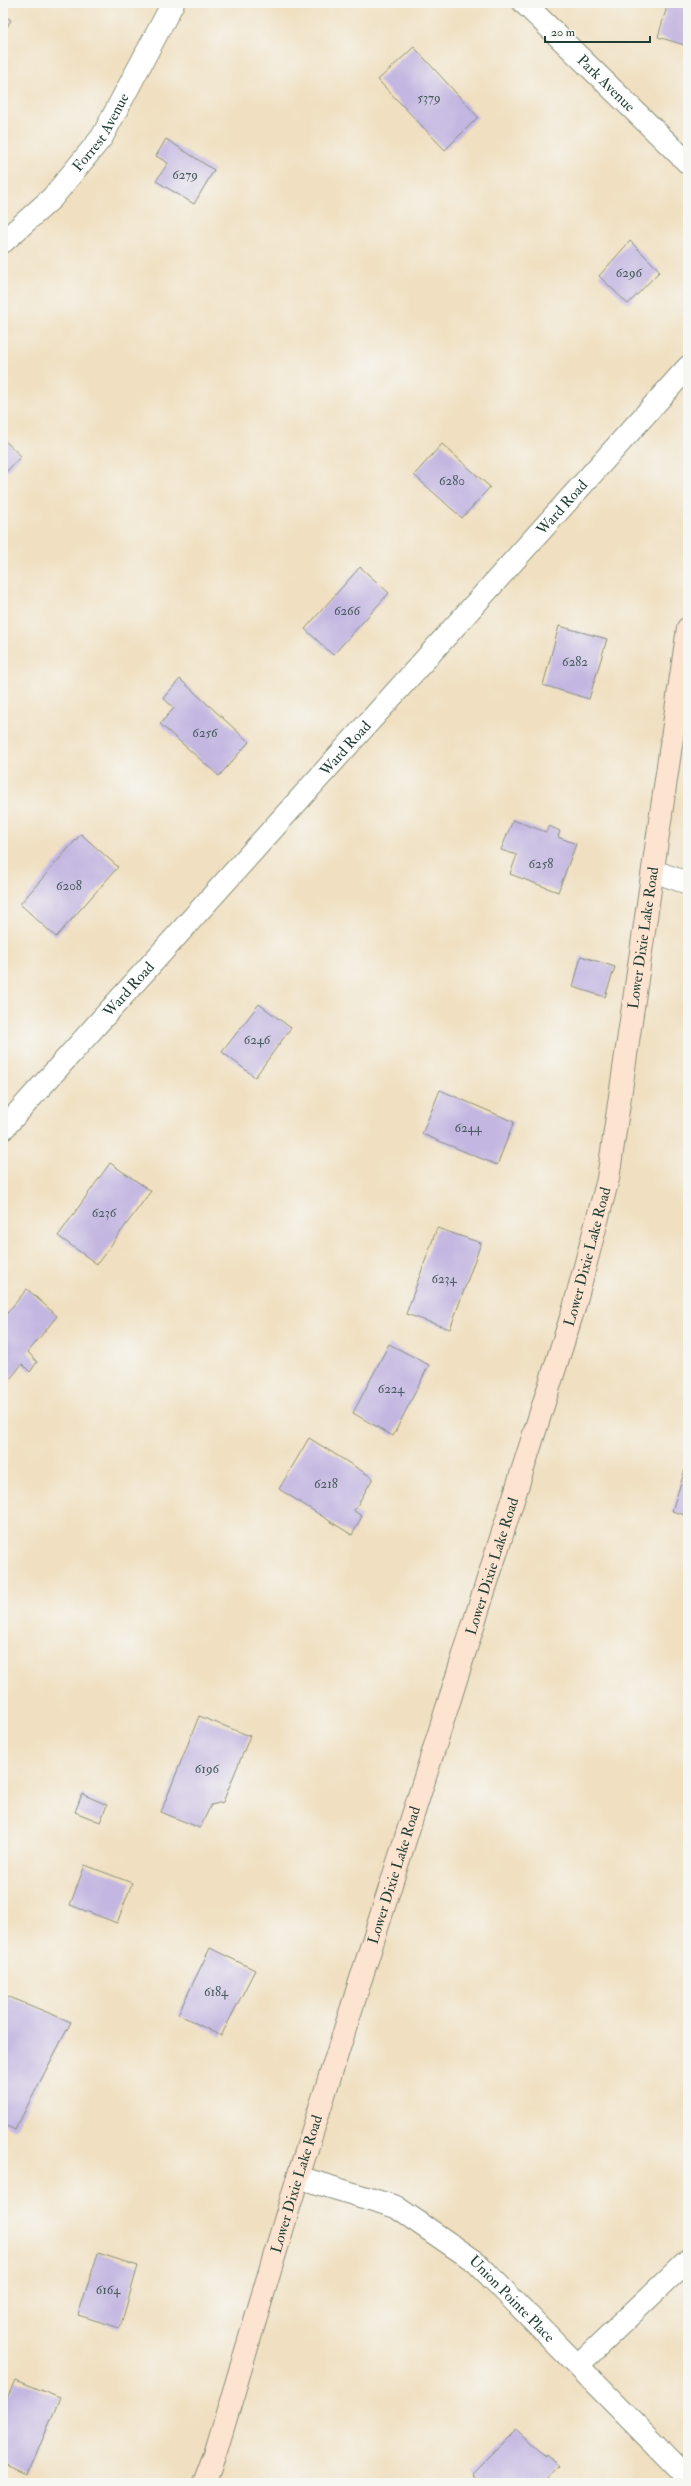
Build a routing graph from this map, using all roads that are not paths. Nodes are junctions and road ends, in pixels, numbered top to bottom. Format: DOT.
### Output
graph roads {
  1 [pos="174,3"];
  2 [pos="524,3"];
  3 [pos="688,163"];
  4 [pos="3,242"];
  5 [pos="688,367"];
  6 [pos="688,628"];
  7 [pos="653,871"];
  8 [pos="688,883"];
  9 [pos="3,1130"];
  10 [pos="298,2177"];
  11 [pos="688,2260"];
  12 [pos="578,2365"];
  13 [pos="688,2478"];
  14 [pos="204,2483"];
  1 -- 4 [label="street, Forrest Avenue"];
  2 -- 3 [label="street, Park Avenue"];
  5 -- 9 [label="street, Ward Road"];
  6 -- 7 [label="street, Lower Dixie Lake Road"];
  7 -- 8 [label="street"];
  7 -- 10 [label="street, Lower Dixie Lake Road"];
  10 -- 12 [label="street, Union Pointe Place"];
  10 -- 14 [label="street, Lower Dixie Lake Road"];
  11 -- 12 [label="street"];
  12 -- 13 [label="street, Union Pointe Place"];
}
